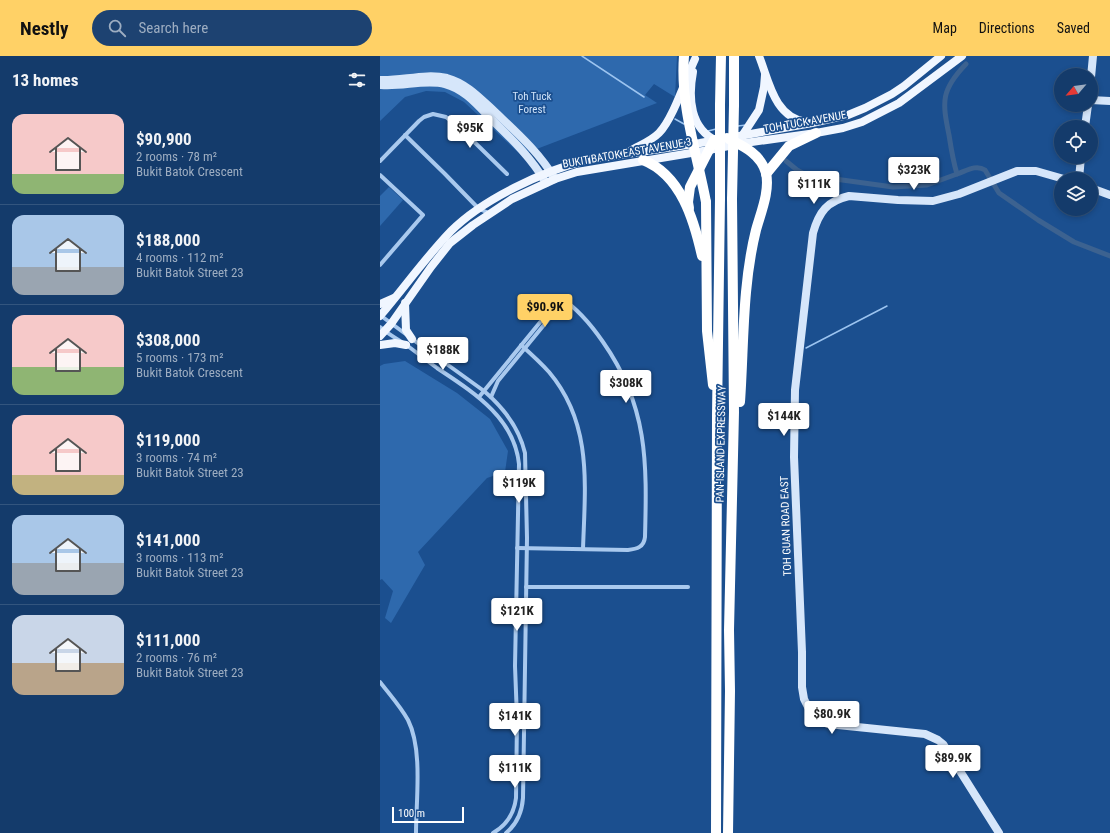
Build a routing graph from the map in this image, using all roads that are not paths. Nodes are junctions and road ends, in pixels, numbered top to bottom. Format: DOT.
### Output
graph roads {
  1 [pos="684,56"];
  2 [pos="721,56"];
  3 [pos="734,56"];
  4 [pos="759,56"];
  5 [pos="941,56"];
  6 [pos="962,56"];
  7 [pos="1093,56"];
  8 [pos="696,57"];
  9 [pos="1092,68"];
  10 [pos="765,72"];
  11 [pos="380,80"];
  12 [pos="380,85"];
  13 [pos="1098,100"];
  14 [pos="1110,101"];
  15 [pos="814,128"];
  16 [pos="405,135"];
  17 [pos="740,139"];
  18 [pos="714,140"];
  19 [pos="727,142"];
  20 [pos="709,150"];
  21 [pos="625,154"];
  22 [pos="643,160"];
  23 [pos="380,161"];
  24 [pos="507,174"];
  25 [pos="766,174"];
  26 [pos="380,175"];
  27 [pos="553,175"];
  28 [pos="1054,176"];
  29 [pos="544,179"];
  30 [pos="1098,191"];
  31 [pos="1110,195"];
  32 [pos="479,209"];
  33 [pos="689,212"];
  34 [pos="490,213"];
  35 [pos="380,265"];
  36 [pos="706,271"];
  37 [pos="397,296"];
  38 [pos="566,301"];
  39 [pos="405,302"];
  40 [pos="380,304"];
  41 [pos="380,315"];
  42 [pos="391,324"];
  43 [pos="382,332"];
  44 [pos="409,342"];
  45 [pos="521,344"];
  46 [pos="380,345"];
  47 [pos="524,348"];
  48 [pos="484,391"];
  49 [pos="479,397"];
  50 [pos="491,397"];
  51 [pos="717,415"];
  52 [pos="733,476"];
  53 [pos="517,548"];
  54 [pos="527,548"];
  55 [pos="583,549"];
  56 [pos="526,587"];
  57 [pos="688,587"];
  58 [pos="380,682"];
  59 [pos="416,833"];
  60 [pos="493,833"];
  61 [pos="506,833"];
  62 [pos="716,833"];
  63 [pos="728,833"];
  64 [pos="999,833"];
  1 -- 36 [label="highway, bridge"];
  2 -- 51 [label="highway, PAN-ISLAND EXPRESSWAY, bridge"];
  3 -- 52 [label="highway, PAN-ISLAND EXPRESSWAY, bridge"];
  4 -- 10 [label="main road"];
  5 -- 15 [label="main road, TOH TUCK AVENUE"];
  6 -- 15 [label="main road, TOH TUCK AVENUE"];
  7 -- 9 [label="street"];
  8 -- 18 [label="main road"];
  8 -- 21 [label="main road"];
  10 -- 15 [label="main road"];
  10 -- 17 [label="main road"];
  11 -- 27 [label="street"];
  12 -- 29 [label="street"];
  13 -- 14 [label="street"];
  15 -- 17 [label="main road, TOH TUCK AVENUE"];
  15 -- 25 [label="highway"];
  16 -- 23 [label="street"];
  16 -- 24 [label="street"];
  16 -- 32 [label="street"];
  17 -- 19 [label="highway"];
  17 -- 25 [label="highway"];
  18 -- 19 [label="main road, BUKIT BATOK EAST AVENUE 3"];
  18 -- 20 [label="highway"];
  18 -- 21 [label="main road, BUKIT BATOK EAST AVENUE 3"];
  19 -- 20 [label="main road, BUKIT BATOK EAST AVENUE 3"];
  20 -- 22 [label="main road, BUKIT BATOK EAST AVENUE 3"];
  20 -- 33 [label="highway"];
  21 -- 27 [label="main road, BUKIT BATOK EAST AVENUE 3"];
  22 -- 27 [label="main road, BUKIT BATOK EAST AVENUE 3"];
  22 -- 33 [label="highway"];
  25 -- 52 [label="highway"];
  26 -- 35 [label="street"];
  27 -- 29 [label="main road, BUKIT BATOK EAST AVENUE 3"];
  28 -- 64 [label="street, TOH GUAN ROAD EAST"];
  29 -- 32 [label="main road, BUKIT BATOK EAST AVENUE 3"];
  29 -- 34 [label="main road, BUKIT BATOK EAST AVENUE 3"];
  30 -- 31 [label="street"];
  32 -- 34 [label="street"];
  32 -- 37 [label="main road, BUKIT BATOK EAST AVENUE 3"];
  33 -- 36 [label="highway"];
  34 -- 39 [label="main road, BUKIT BATOK EAST AVENUE 3"];
  36 -- 51 [label="highway"];
  37 -- 40 [label="main road"];
  37 -- 41 [label="main road, BUKIT BATOK EAST AVENUE 3"];
  38 -- 45 [label="street"];
  38 -- 47 [label="street"];
  38 -- 55 [label="street"];
  39 -- 42 [label="main road, BUKIT BATOK EAST AVENUE 3"];
  39 -- 44 [label="main road"];
  41 -- 42 [label="street"];
  42 -- 43 [label="main road, BUKIT BATOK EAST AVENUE 3"];
  42 -- 44 [label="street"];
  43 -- 44 [label="street"];
  44 -- 46 [label="main road"];
  44 -- 48 [label="street"];
  44 -- 49 [label="street"];
  45 -- 47 [label="street"];
  45 -- 48 [label="street"];
  47 -- 50 [label="street"];
  47 -- 55 [label="street"];
  48 -- 49 [label="street"];
  48 -- 50 [label="street"];
  49 -- 53 [label="street"];
  50 -- 54 [label="street"];
  51 -- 62 [label="highway, PAN-ISLAND EXPRESSWAY"];
  52 -- 63 [label="highway, PAN-ISLAND EXPRESSWAY"];
  53 -- 54 [label="street"];
  53 -- 60 [label="street"];
  54 -- 55 [label="street"];
  54 -- 56 [label="street"];
  56 -- 57 [label="street"];
  56 -- 61 [label="street"];
  58 -- 59 [label="street"];
}
